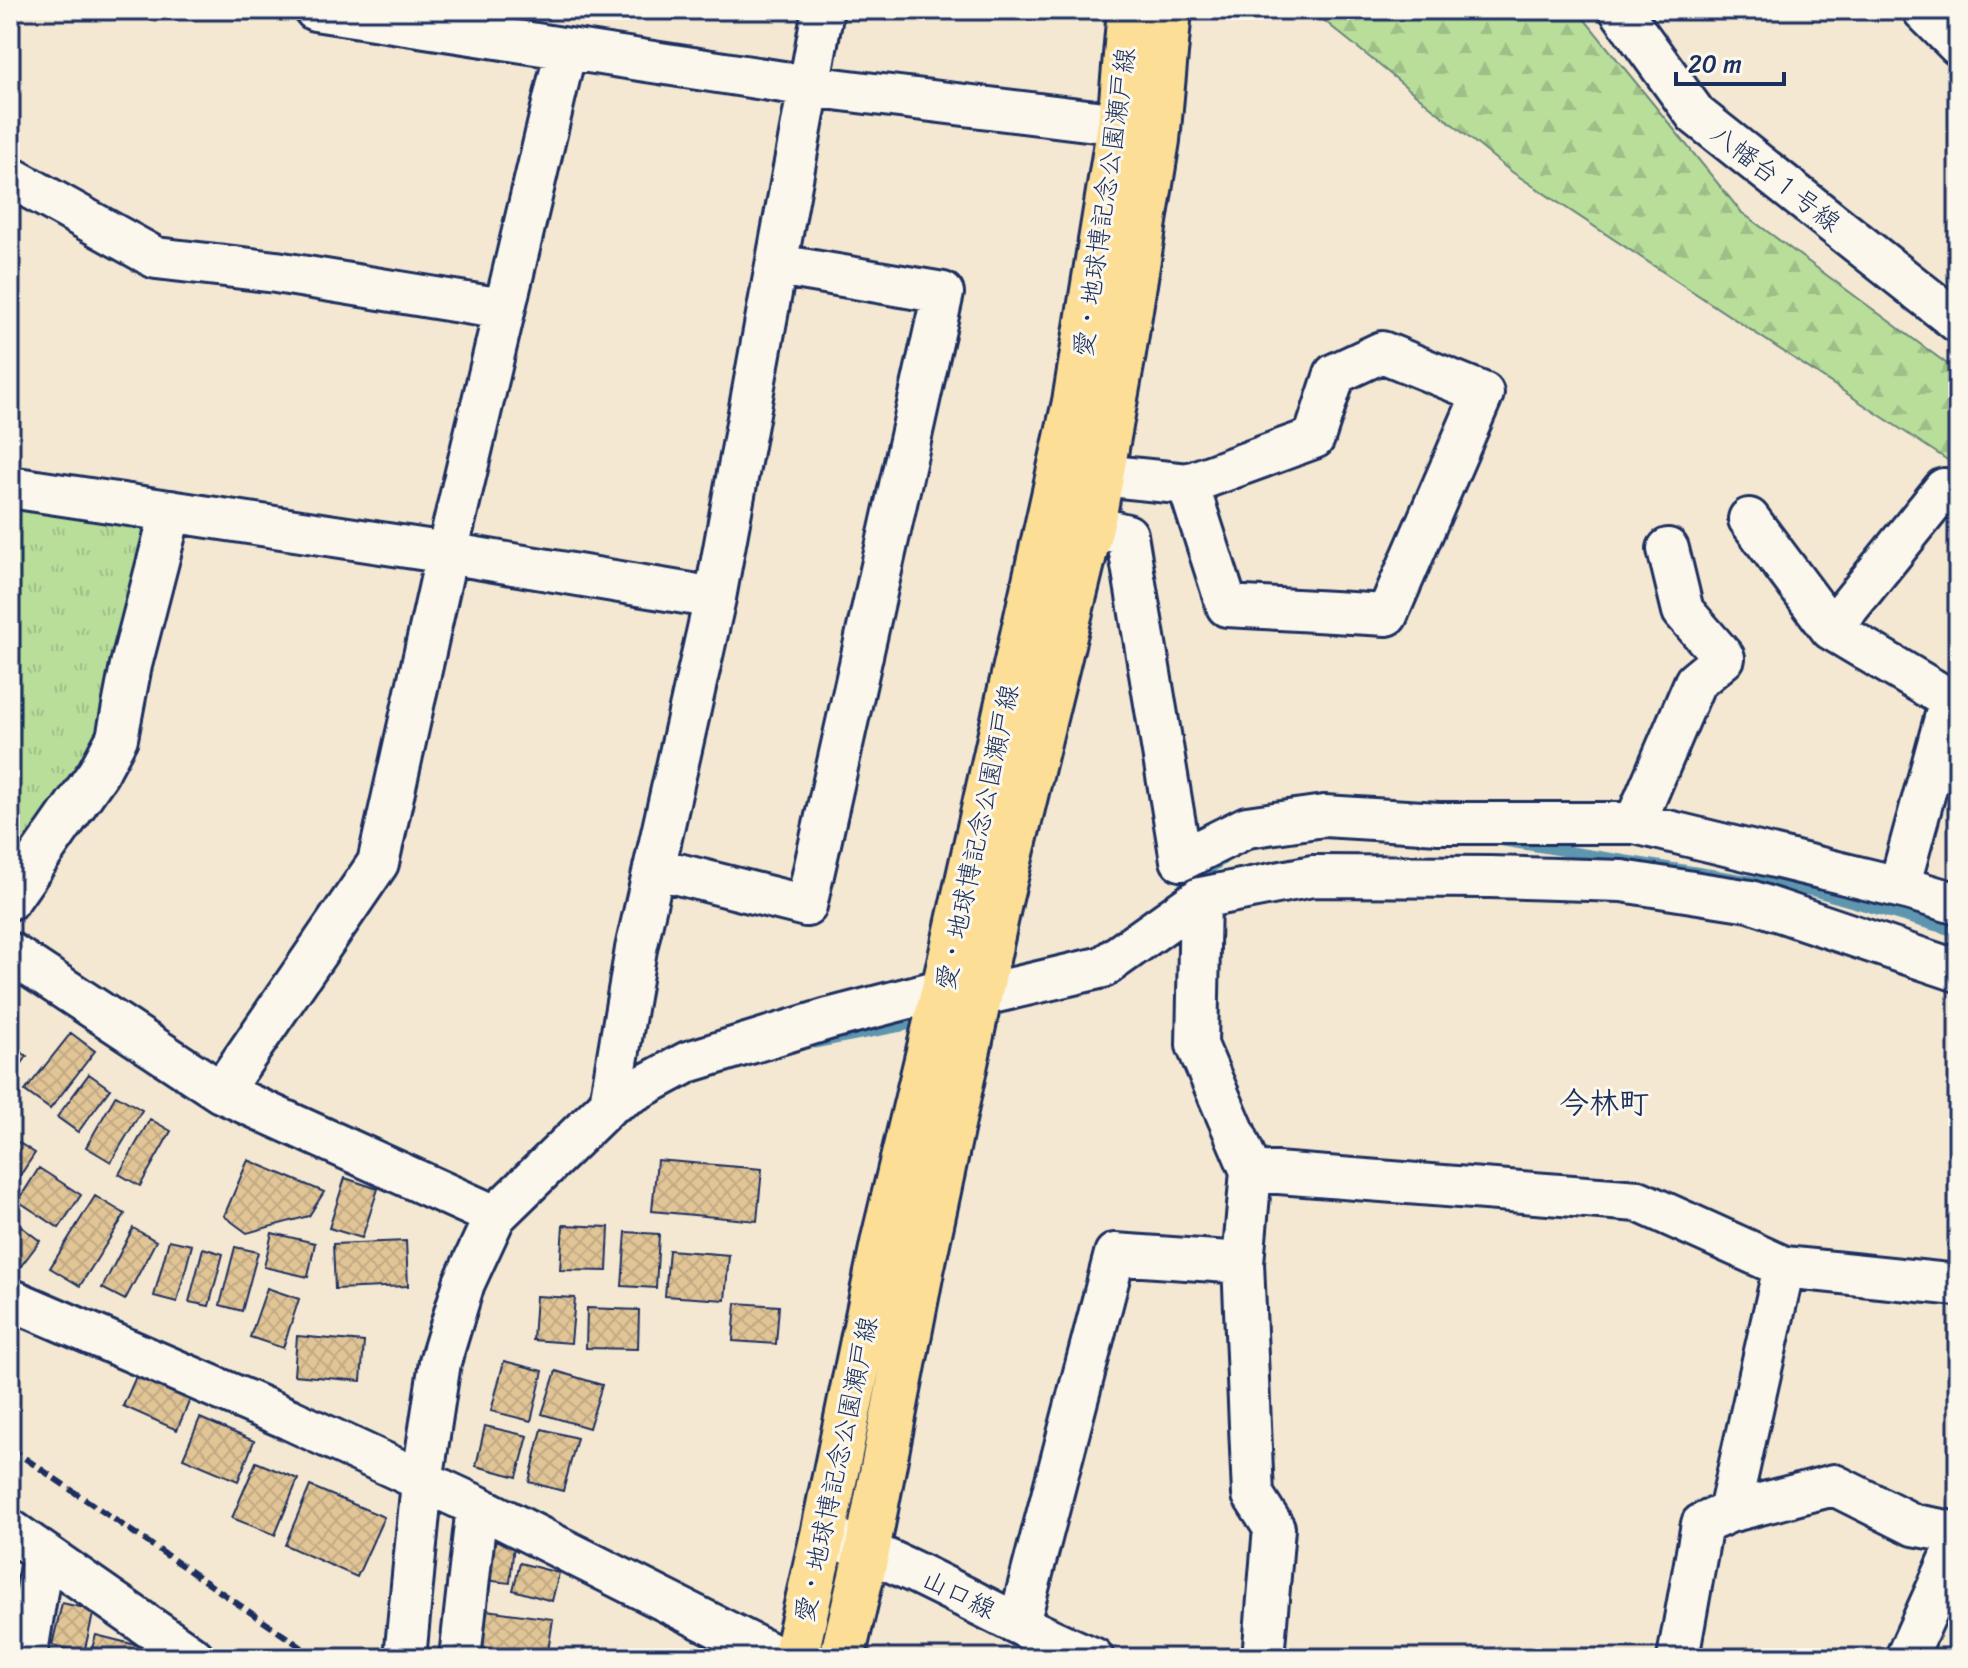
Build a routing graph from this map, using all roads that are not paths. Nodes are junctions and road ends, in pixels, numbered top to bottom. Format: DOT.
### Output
graph roads {
  1 [pos="315,10"];
  2 [pos="823,10"];
  3 [pos="1130,10"];
  4 [pos="1169,10"];
  5 [pos="1620,10"];
  6 [pos="1923,10"];
  7 [pos="1958,45"];
  8 [pos="566,49"];
  9 [pos="809,86"];
  10 [pos="1139,132"];
  11 [pos="10,177"];
  12 [pos="778,265"];
  13 [pos="503,309"];
  14 [pos="1958,322"];
  15 [pos="1101,475"];
  16 [pos="1188,484"];
  17 [pos="10,487"];
  18 [pos="1944,489"];
  19 [pos="171,511"];
  20 [pos="1749,519"];
  21 [pos="1091,526"];
  22 [pos="1668,549"];
  23 [pos="447,553"];
  24 [pos="715,598"];
  25 [pos="1831,629"];
  26 [pos="1635,823"];
  27 [pos="654,868"];
  28 [pos="1899,887"];
  29 [pos="1200,898"];
  30 [pos="10,899"];
  31 [pos="1958,904"];
  32 [pos="10,953"];
  33 [pos="1958,971"];
  34 [pos="962,993"];
  35 [pos="221,1092"];
  36 [pos="610,1104"];
  37 [pos="1251,1171"];
  38 [pos="495,1216"];
  39 [pos="1243,1263"];
  40 [pos="1784,1267"];
  41 [pos="1958,1285"];
  42 [pos="10,1299"];
  43 [pos="422,1482"];
  44 [pos="477,1506"];
  45 [pos="1729,1512"];
  46 [pos="10,1530"];
  47 [pos="1958,1533"];
  48 [pos="823,1535"];
  49 [pos="1958,1542"];
  50 [pos="867,1551"];
  51 [pos="43,1554"];
  52 [pos="1019,1623"];
  53 [pos="26,1658"];
  54 [pos="194,1658"];
  55 [pos="405,1658"];
  56 [pos="460,1658"];
  57 [pos="779,1658"];
  58 [pos="795,1658"];
  59 [pos="842,1658"];
  60 [pos="1093,1658"];
  61 [pos="1263,1658"];
  62 [pos="1678,1658"];
  63 [pos="1906,1658"];
  1 -- 8 [label="street"];
  2 -- 9 [label="street"];
  3 -- 10 [label="main road, 愛・地球博記念公園瀬戸線"];
  4 -- 10 [label="main road, 愛・地球博記念公園瀬戸線"];
  5 -- 14 [label="street, 八幡台１号線"];
  6 -- 7 [label="street"];
  8 -- 9 [label="street"];
  8 -- 13 [label="street"];
  9 -- 10 [label="street"];
  9 -- 12 [label="street"];
  10 -- 15 [label="main road, 愛・地球博記念公園瀬戸線"];
  10 -- 34 [label="main road, 愛・地球博記念公園瀬戸線"];
  11 -- 13 [label="street"];
  12 -- 24 [label="street"];
  12 -- 27 [label="street"];
  13 -- 23 [label="street"];
  15 -- 16 [label="street"];
  15 -- 21 [label="main road, 愛・地球博記念公園瀬戸線"];
  16 -- 16 [label="street"];
  17 -- 19 [label="street"];
  18 -- 25 [label="street"];
  19 -- 23 [label="street"];
  19 -- 30 [label="street"];
  20 -- 25 [label="street"];
  21 -- 26 [label="street"];
  21 -- 34 [label="main road, 愛・地球博記念公園瀬戸線"];
  22 -- 26 [label="street"];
  23 -- 24 [label="street"];
  23 -- 35 [label="street"];
  24 -- 27 [label="street"];
  25 -- 28 [label="street"];
  26 -- 28 [label="street"];
  27 -- 36 [label="street"];
  28 -- 31 [label="street"];
  29 -- 33 [label="street"];
  29 -- 34 [label="street"];
  29 -- 37 [label="street"];
  32 -- 35 [label="street"];
  34 -- 36 [label="street"];
  34 -- 48 [label="main road, 愛・地球博記念公園瀬戸線"];
  34 -- 50 [label="main road, 愛・地球博記念公園瀬戸線"];
  35 -- 38 [label="street"];
  36 -- 38 [label="street"];
  37 -- 39 [label="street"];
  37 -- 40 [label="street"];
  38 -- 43 [label="street"];
  39 -- 52 [label="street"];
  39 -- 61 [label="street"];
  40 -- 41 [label="street"];
  40 -- 45 [label="street"];
  42 -- 43 [label="street"];
  43 -- 44 [label="street"];
  43 -- 55 [label="street"];
  44 -- 56 [label="street"];
  44 -- 57 [label="street"];
  45 -- 47 [label="street"];
  45 -- 62 [label="street"];
  46 -- 51 [label="street"];
  48 -- 50 [label="street, 山口線"];
  48 -- 58 [label="main road, 愛・地球博記念公園瀬戸線"];
  49 -- 63 [label="street"];
  50 -- 52 [label="street, 山口線"];
  50 -- 59 [label="main road, 愛・地球博記念公園瀬戸線"];
  51 -- 53 [label="street"];
  51 -- 54 [label="street"];
  52 -- 60 [label="street, 山口線"];
}
